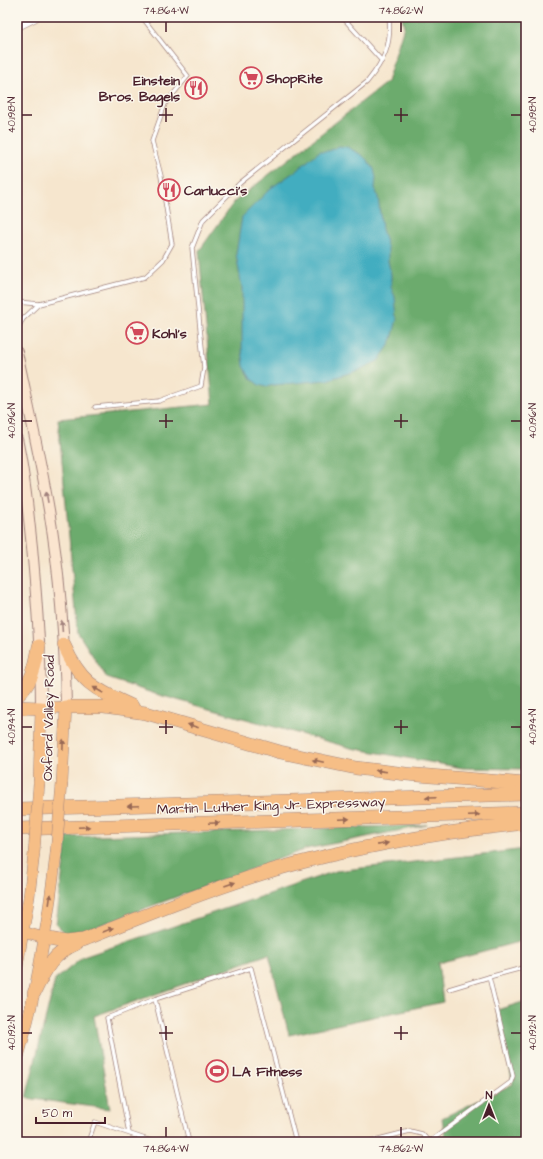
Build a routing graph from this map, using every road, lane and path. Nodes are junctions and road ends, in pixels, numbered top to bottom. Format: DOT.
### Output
graph roads {
  1 [pos="35,17"];
  2 [pos="142,17"];
  3 [pos="388,17"];
  4 [pos="346,21"];
  5 [pos="17,26"];
  6 [pos="382,62"];
  7 [pos="17,302"];
  8 [pos="40,304"];
  9 [pos="17,329"];
  10 [pos="17,352"];
  11 [pos="95,407"];
  12 [pos="17,439"];
  13 [pos="64,645"];
  14 [pos="39,646"];
  15 [pos="17,696"];
  16 [pos="17,707"];
  17 [pos="66,707"];
  18 [pos="41,708"];
  19 [pos="146,713"];
  20 [pos="526,784"];
  21 [pos="526,794"];
  22 [pos="17,809"];
  23 [pos="526,813"];
  24 [pos="526,824"];
  25 [pos="17,829"];
  26 [pos="20,932"];
  27 [pos="44,938"];
  28 [pos="83,940"];
  29 [pos="17,966"];
  30 [pos="526,967"];
  31 [pos="489,977"];
  32 [pos="449,989"];
  33 [pos="34,993"];
  34 [pos="155,1000"];
  35 [pos="17,1061"];
  36 [pos="129,1133"];
  37 [pos="88,1142"];
  38 [pos="154,1142"];
  39 [pos="189,1142"];
  40 [pos="296,1142"];
  41 [pos="367,1142"];
  42 [pos="429,1142"];
  1 -- 5 [label="street"];
  2 -- 8 [label="lane"];
  3 -- 6 [label="lane"];
  4 -- 6 [label="lane"];
  6 -- 11 [label="lane"];
  7 -- 8 [label="lane"];
  8 -- 9 [label="lane"];
  13 -- 10 [label="main road, Oxford Valley Road, one-way"];
  12 -- 14 [label="main road, Oxford Valley Road"];
  13 -- 17 [label="main road, Oxford Valley Road"];
  19 -- 13 [label="highway, one-way"];
  14 -- 15 [label="highway"];
  14 -- 18 [label="main road, Oxford Valley Road"];
  16 -- 18 [label="highway"];
  17 -- 18 [label="main road"];
  17 -- 19 [label="highway"];
  27 -- 17 [label="main road, Oxford Valley Road, one-way, bridge"];
  18 -- 26 [label="main road, Oxford Valley Road, bridge"];
  20 -- 19 [label="highway, one-way"];
  21 -- 22 [label="highway, Martin Luther King Jr. Expressway, one-way"];
  25 -- 23 [label="highway, Martin Luther King Jr. Expressway, one-way"];
  28 -- 24 [label="highway, one-way"];
  26 -- 27 [label="main road"];
  26 -- 29 [label="main road, Oxford Valley Road"];
  27 -- 28 [label="highway"];
  27 -- 33 [label="main road, Oxford Valley Road"];
  28 -- 33 [label="highway"];
  30 -- 31 [label="lane"];
  31 -- 32 [label="lane"];
  31 -- 42 [label="lane"];
  33 -- 35 [label="main road, Oxford Valley Road"];
  34 -- 36 [label="lane"];
  34 -- 39 [label="lane"];
  34 -- 40 [label="lane"];
  36 -- 37 [label="lane"];
  36 -- 38 [label="lane"];
  41 -- 42 [label="lane"];
}
